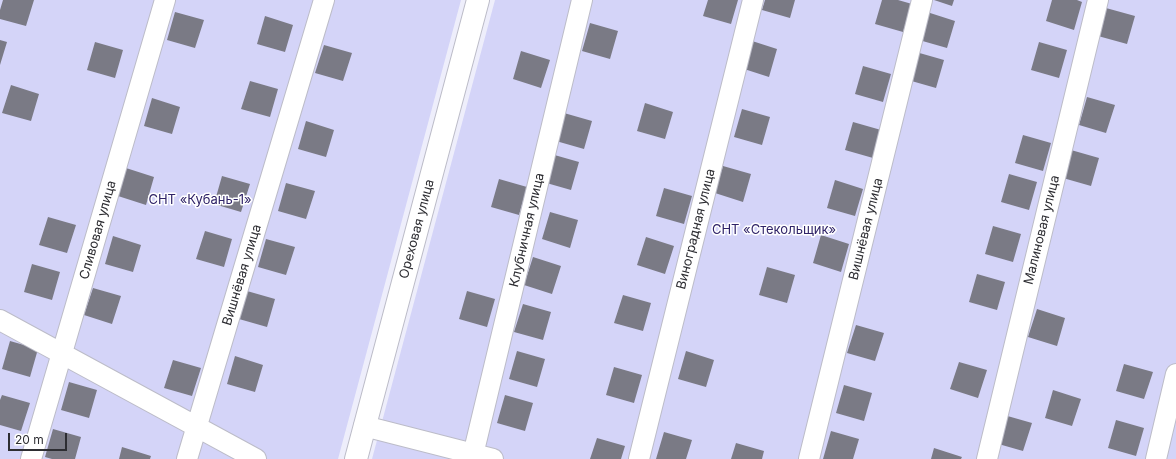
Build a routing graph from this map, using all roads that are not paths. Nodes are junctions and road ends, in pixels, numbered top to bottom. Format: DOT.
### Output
graph roads {
  1 [pos="165,0"];
  2 [pos="324,0"];
  3 [pos="478,0"];
  4 [pos="582,0"];
  5 [pos="753,0"];
  6 [pos="922,0"];
  7 [pos="1098,0"];
  8 [pos="0,320"];
  9 [pos="62,353"];
  10 [pos="1176,374"];
  11 [pos="364,426"];
  12 [pos="197,427"];
  13 [pos="473,456"];
  14 [pos="31,459"];
  15 [pos="187,459"];
  16 [pos="256,459"];
  17 [pos="356,459"];
  18 [pos="493,459"];
  19 [pos="639,459"];
  20 [pos="809,459"];
  21 [pos="986,459"];
  22 [pos="1156,459"];
  1 -- 9 [label="street, Сливовая улица"];
  2 -- 12 [label="street, Вишнёвая улица"];
  3 -- 11 [label="street, Ореховая улица"];
  4 -- 13 [label="street, Клубничная улица"];
  5 -- 19 [label="street, Виноградная улица"];
  6 -- 20 [label="street, Вишнёвая улица"];
  7 -- 21 [label="street, Малиновая улица"];
  8 -- 9 [label="street"];
  9 -- 12 [label="street"];
  9 -- 14 [label="street, Сливовая улица"];
  10 -- 22 [label="street"];
  11 -- 13 [label="street"];
  11 -- 17 [label="street, Ореховая улица"];
  12 -- 15 [label="street, Вишнёвая улица"];
  12 -- 16 [label="street"];
  13 -- 18 [label="street"];
}
